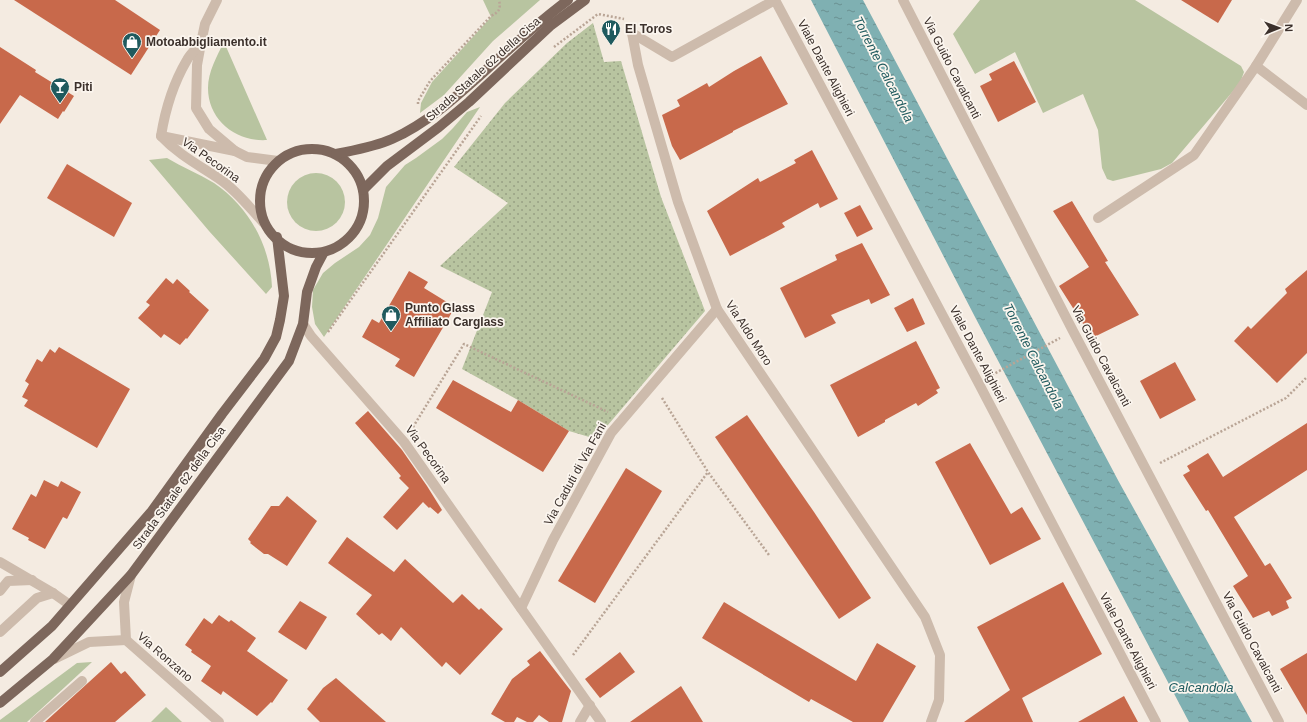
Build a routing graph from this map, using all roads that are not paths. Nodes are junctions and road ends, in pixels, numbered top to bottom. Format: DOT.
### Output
graph roads {
  1 [pos="217,0"];
  2 [pos="568,0"];
  3 [pos="584,0"];
  4 [pos="775,0"];
  5 [pos="903,0"];
  6 [pos="1297,0"];
  7 [pos="201,43"];
  8 [pos="1256,66"];
  9 [pos="1307,105"];
  10 [pos="161,136"];
  11 [pos="234,151"];
  12 [pos="336,154"];
  13 [pos="278,161"];
  14 [pos="363,190"];
  15 [pos="1098,218"];
  16 [pos="263,222"];
  17 [pos="277,237"];
  18 [pos="324,252"];
  19 [pos="717,309"];
  20 [pos="303,324"];
  21 [pos="0,562"];
  22 [pos="131,575"];
  23 [pos="32,580"];
  24 [pos="0,591"];
  25 [pos="53,593"];
  26 [pos="70,605"];
  27 [pos="521,608"];
  28 [pos="0,632"];
  29 [pos="126,640"];
  30 [pos="53,659"];
  31 [pos="0,672"];
  32 [pos="82,680"];
  33 [pos="0,703"];
  34 [pos="590,705"];
  35 [pos="35,722"];
  36 [pos="219,722"];
  37 [pos="580,722"];
  38 [pos="601,722"];
  39 [pos="931,722"];
  40 [pos="1156,722"];
  41 [pos="1279,722"];
  1 -- 7 [label="street, Via Pecorina"];
  2 -- 12 [label="main road, Strada Statale 62 della Cisa"];
  3 -- 14 [label="main road, Strada Statale 62 della Cisa"];
  4 -- 19 [label="street, Via Aldo Moro"];
  4 -- 40 [label="street, Viale Dante Alighieri"];
  5 -- 41 [label="street, Via Guido Cavalcanti"];
  6 -- 8 [label="street"];
  7 -- 10 [label="street"];
  7 -- 11 [label="street, Via Pecorina"];
  8 -- 9 [label="street"];
  8 -- 15 [label="street"];
  10 -- 11 [label="street, Via Pecorina"];
  10 -- 16 [label="street, Via Pecorina"];
  11 -- 13 [label="street, Via Pecorina"];
  12 -- 13 [label="main road, Strada Statale 62 della Cisa"];
  12 -- 14 [label="main road, Strada Statale 62 della Cisa"];
  13 -- 16 [label="main road, Strada Statale 62 della Cisa"];
  14 -- 18 [label="main road, Strada Statale 62 della Cisa"];
  16 -- 17 [label="main road, Strada Statale 62 della Cisa"];
  17 -- 18 [label="main road, Strada Statale 62 della Cisa"];
  17 -- 26 [label="main road, Strada Statale 62 della Cisa"];
  18 -- 20 [label="main road, Strada Statale 62 della Cisa"];
  19 -- 27 [label="street, Via Caduti di Via Fani"];
  19 -- 39 [label="street, Via Aldo Moro"];
  20 -- 22 [label="main road, Strada Statale 62 della Cisa"];
  20 -- 27 [label="street, Via Pecorina"];
  21 -- 23 [label="street"];
  22 -- 29 [label="street, Via Ronzano"];
  22 -- 30 [label="main road, Strada Statale 62 della Cisa"];
  23 -- 24 [label="street"];
  23 -- 25 [label="street"];
  25 -- 26 [label="street"];
  25 -- 28 [label="street"];
  26 -- 31 [label="main road, Strada Statale 62 della Cisa"];
  27 -- 34 [label="street, Via Pecorina"];
  29 -- 30 [label="street"];
  29 -- 36 [label="street, Via Ronzano"];
  30 -- 33 [label="main road, Strada Statale 62 della Cisa"];
  32 -- 35 [label="street"];
  34 -- 37 [label="street"];
  34 -- 38 [label="street, Via Pecorina"];
}
